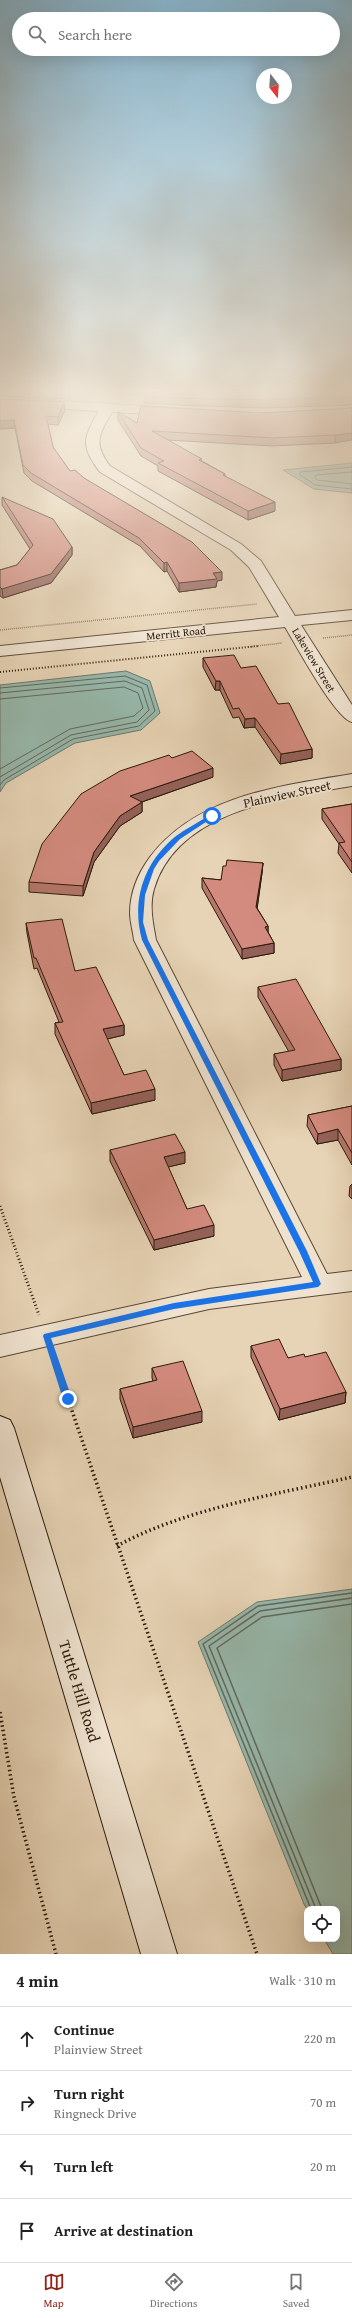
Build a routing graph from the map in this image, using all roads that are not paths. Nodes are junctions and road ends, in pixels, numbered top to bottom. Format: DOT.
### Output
graph roads {
  1 [pos="127,482"];
  2 [pos="352,615"];
  3 [pos="291,621"];
  4 [pos="0,652"];
  5 [pos="352,717"];
  6 [pos="352,780"];
  7 [pos="352,1281"];
  8 [pos="318,1284"];
  9 [pos="0,1346"];
  10 [pos="0,1428"];
  11 [pos="159,1954"];
  1 -- 3 [label="street, Lakeview Street"];
  2 -- 3 [label="street, Merritt Road"];
  3 -- 4 [label="street, Merritt Road"];
  3 -- 5 [label="street, Lakeview Street"];
  6 -- 8 [label="street, Plainview Street"];
  7 -- 8 [label="street"];
  8 -- 9 [label="street"];
  10 -- 11 [label="street, Tuttle Hill Road"];
}
